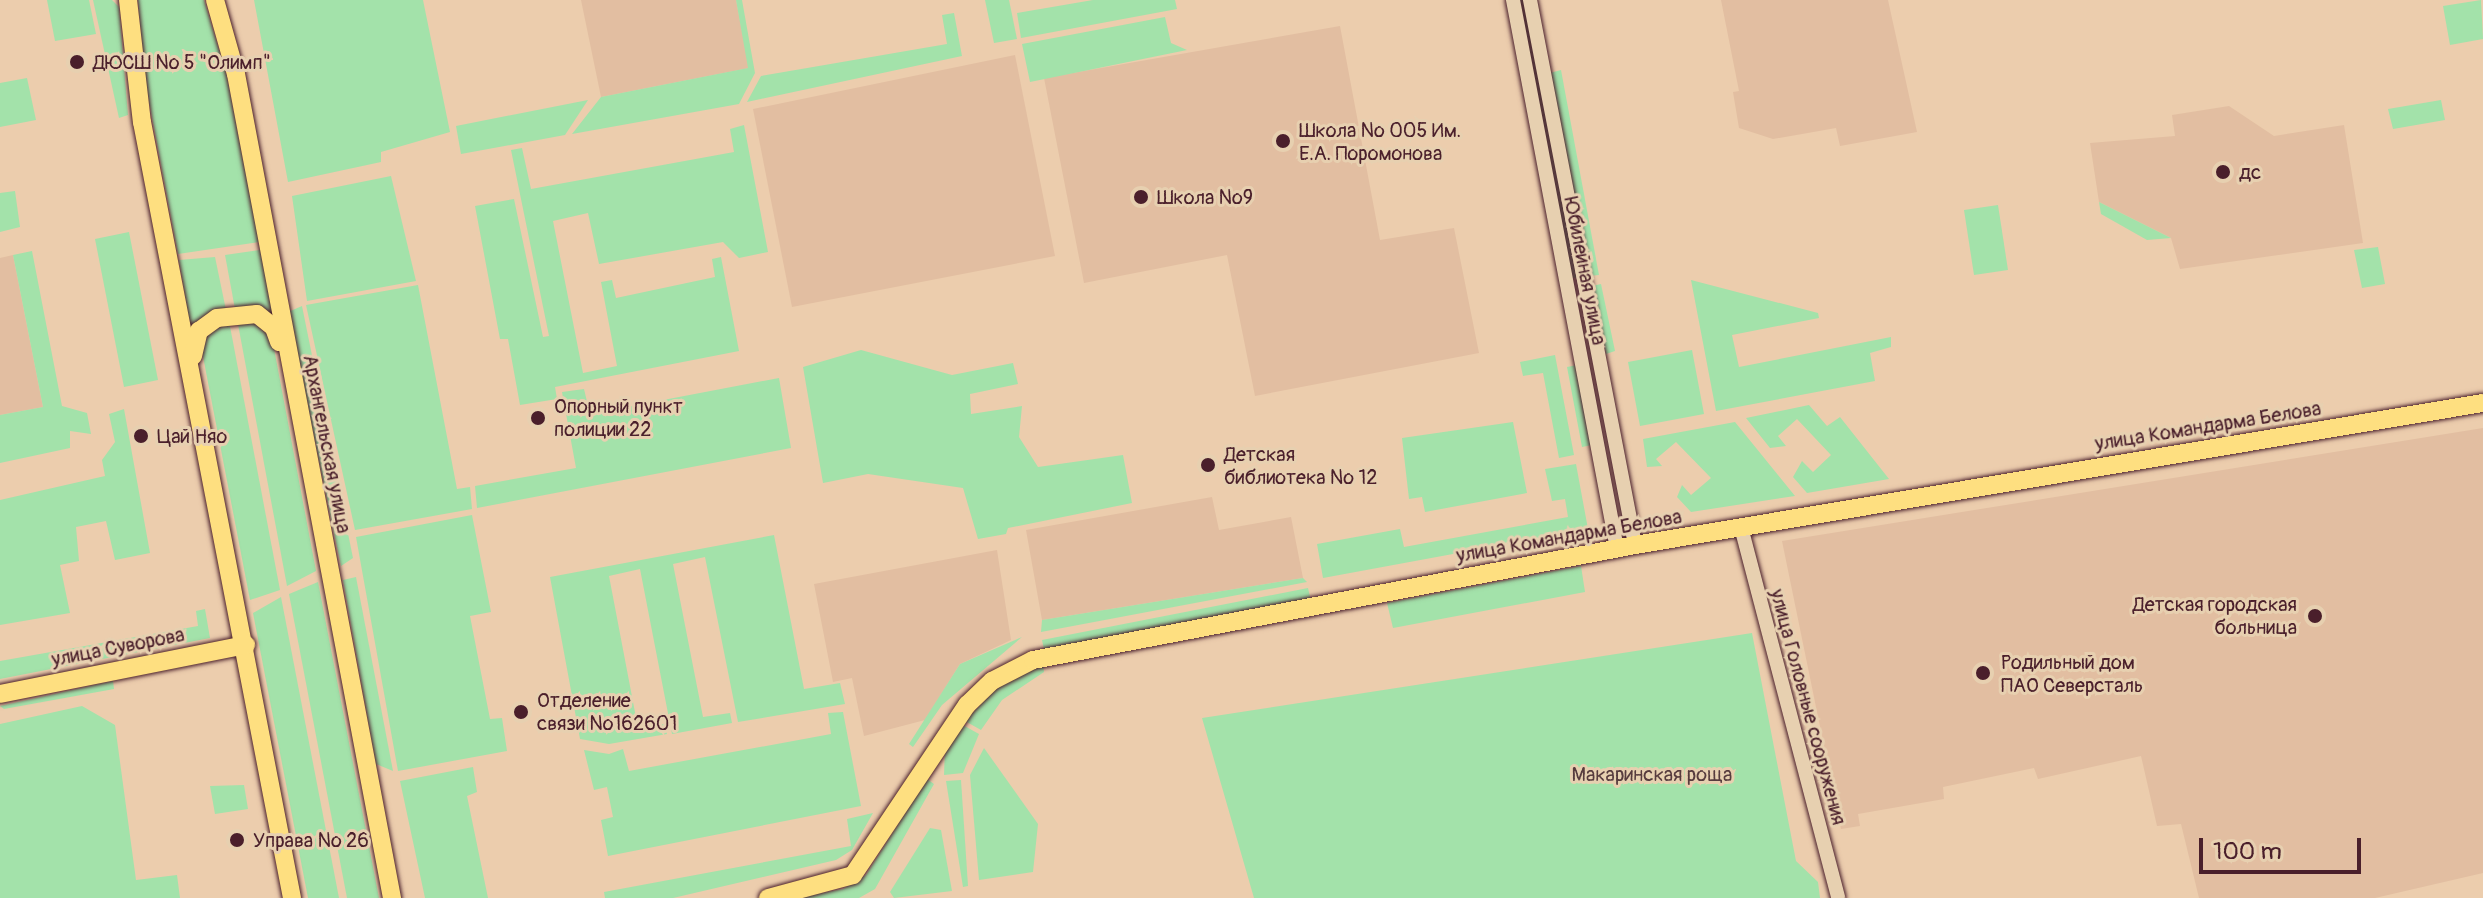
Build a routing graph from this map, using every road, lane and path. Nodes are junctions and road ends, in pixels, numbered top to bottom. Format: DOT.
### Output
graph roads {
  1 [pos="128,0"];
  2 [pos="215,0"];
  3 [pos="1513,0"];
  4 [pos="1530,0"];
  5 [pos="1585,283"];
  6 [pos="1567,286"];
  7 [pos="289,367"];
  8 [pos="192,378"];
  9 [pos="2483,403"];
  10 [pos="1741,527"];
  11 [pos="1626,547"];
  12 [pos="246,645"];
  13 [pos="0,694"];
  14 [pos="292,898"];
  15 [pos="392,898"];
  16 [pos="768,898"];
  17 [pos="1838,898"];
  1 -- 8 [label="main road"];
  2 -- 7 [label="main road, Архангельская улица"];
  3 -- 6 [label="street, Юбилейная улица"];
  4 -- 5 [label="street, Юбилейная улица"];
  5 -- 6 [label="street"];
  5 -- 11 [label="street, Юбилейная улица"];
  6 -- 11 [label="street, Юбилейная улица"];
  7 -- 8 [label="main road"];
  7 -- 15 [label="main road, Архангельская улица"];
  8 -- 12 [label="main road"];
  9 -- 10 [label="main road, улица Командарма Белова"];
  10 -- 11 [label="main road, улица Командарма Белова"];
  10 -- 17 [label="street, улица Головные сооружения"];
  11 -- 16 [label="main road, улица Командарма Белова"];
  12 -- 13 [label="main road, улица Суворова"];
  12 -- 14 [label="main road"];
}
